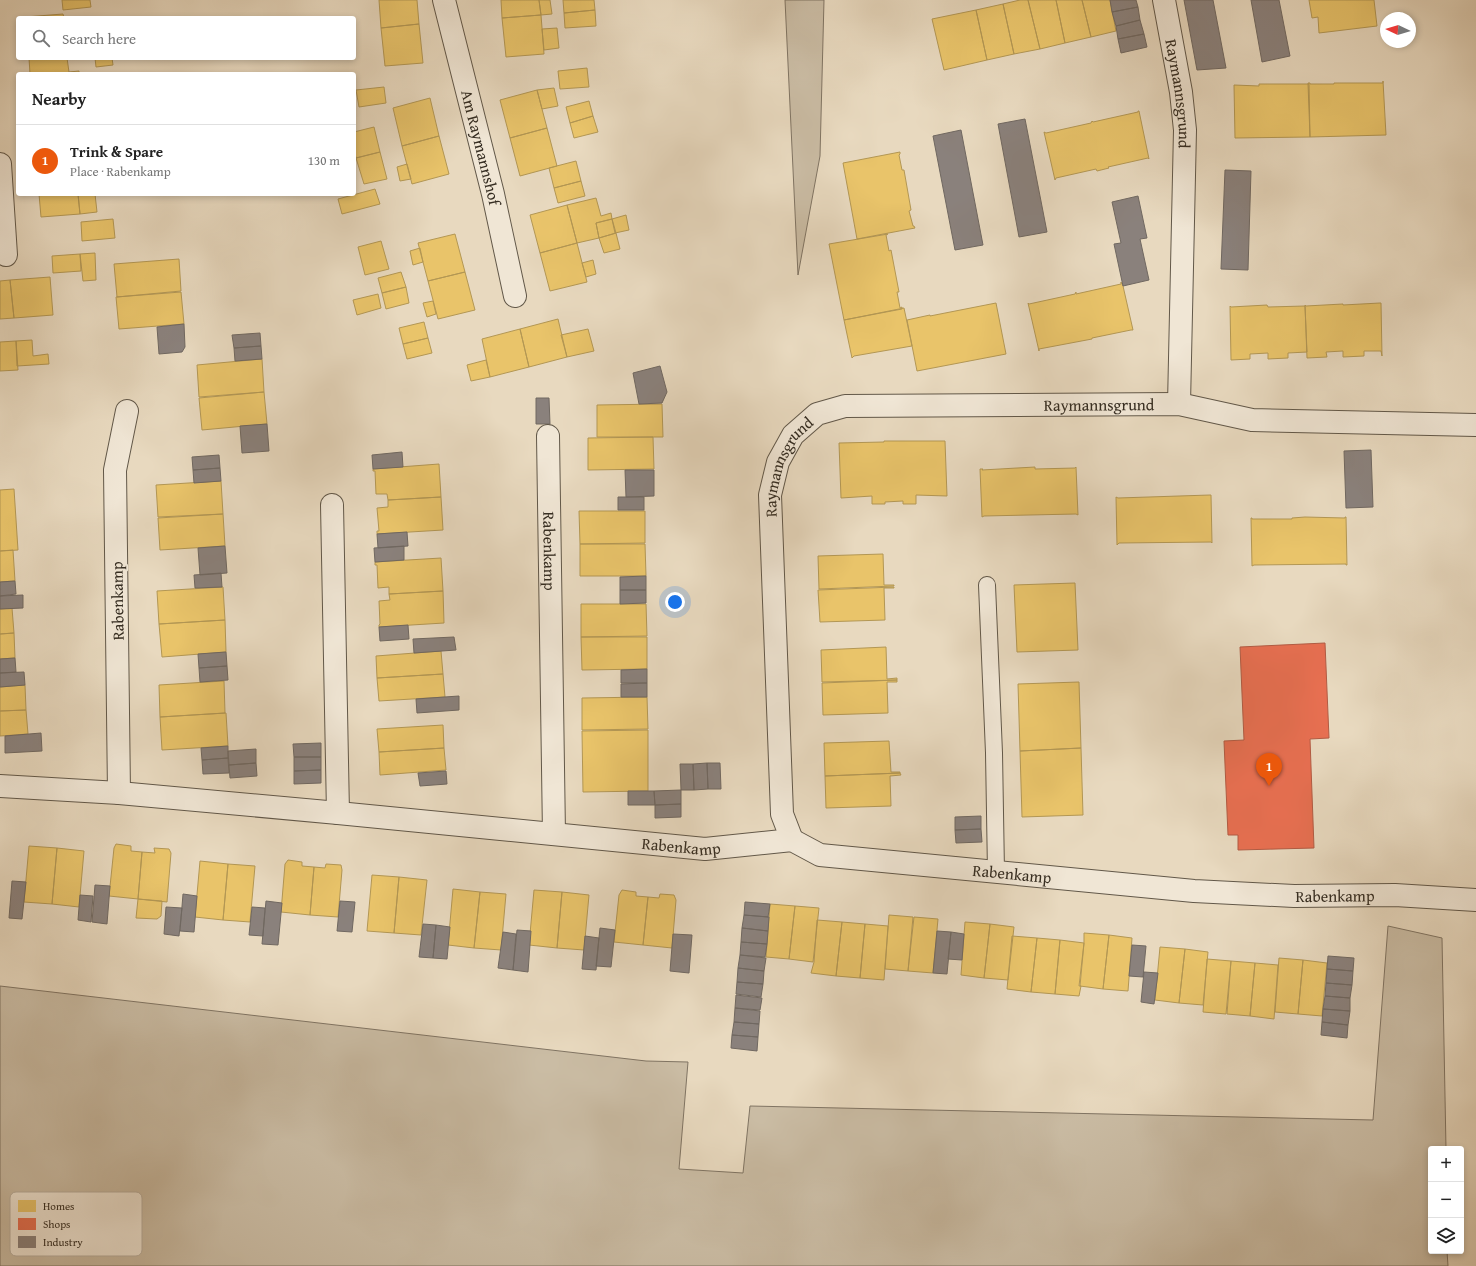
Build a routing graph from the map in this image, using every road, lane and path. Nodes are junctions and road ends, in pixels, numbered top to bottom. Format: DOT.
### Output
graph roads {
  1 [pos="444,0"];
  2 [pos="1164,0"];
  3 [pos="0,164"];
  4 [pos="6,255"];
  5 [pos="515,296"];
  6 [pos="1179,404"];
  7 [pos="127,411"];
  8 [pos="1476,425"];
  9 [pos="548,436"];
  10 [pos="332,505"];
  11 [pos="987,585"];
  12 [pos="0,786"];
  13 [pos="119,793"];
  14 [pos="338,813"];
  15 [pos="554,834"];
  16 [pos="792,840"];
  17 [pos="996,872"];
  18 [pos="1476,900"];
  1 -- 5 [label="street, Am Raymannshof"];
  2 -- 6 [label="street, Raymannsgrund"];
  3 -- 4 [label="street"];
  6 -- 8 [label="street, Raymannsgrund"];
  6 -- 16 [label="street, Raymannsgrund"];
  7 -- 13 [label="street, Rabenkamp"];
  9 -- 15 [label="street, Rabenkamp"];
  10 -- 14 [label="street"];
  11 -- 17 [label="lane"];
  12 -- 13 [label="street, Rabenkamp"];
  13 -- 14 [label="street, Rabenkamp"];
  14 -- 15 [label="street, Rabenkamp"];
  15 -- 16 [label="street, Rabenkamp"];
  16 -- 17 [label="street, Rabenkamp"];
  17 -- 18 [label="street, Rabenkamp"];
}
